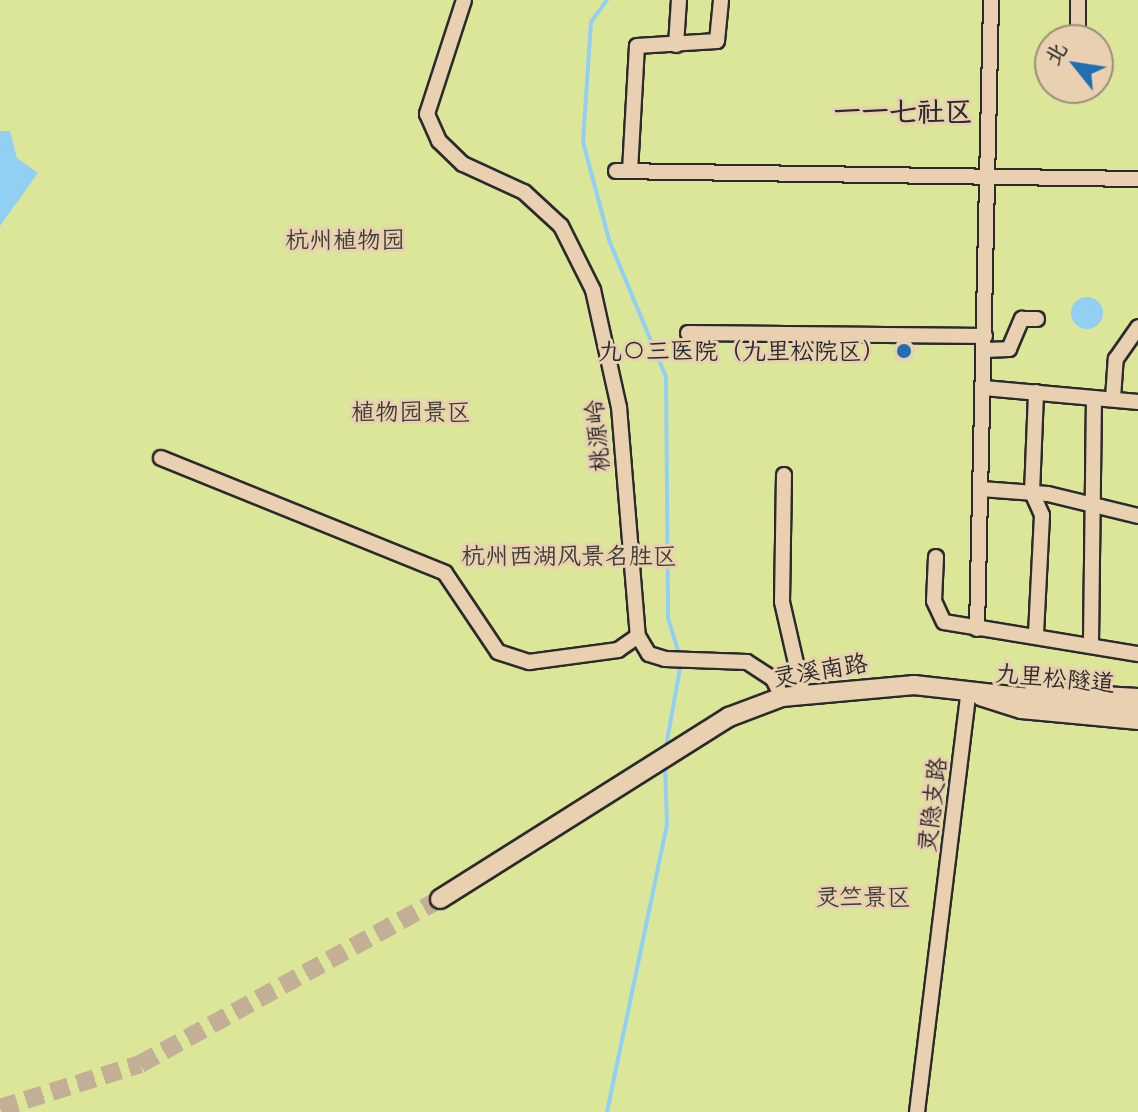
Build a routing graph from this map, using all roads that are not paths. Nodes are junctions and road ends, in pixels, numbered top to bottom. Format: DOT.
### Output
graph roads {
  1 [pos="464,0"];
  2 [pos="679,0"];
  3 [pos="721,0"];
  4 [pos="991,0"];
  5 [pos="1078,0"];
  6 [pos="1078,24"];
  7 [pos="676,45"];
  8 [pos="1138,179"];
  9 [pos="989,182"];
  10 [pos="1037,319"];
  11 [pos="1138,327"];
  12 [pos="688,333"];
  13 [pos="985,343"];
  14 [pos="984,388"];
  15 [pos="1036,392"];
  16 [pos="1094,398"];
  17 [pos="1113,398"];
  18 [pos="1138,402"];
  19 [pos="161,458"];
  20 [pos="784,475"];
  21 [pos="981,489"];
  22 [pos="1032,493"];
  23 [pos="1094,504"];
  24 [pos="1138,516"];
  25 [pos="936,557"];
  26 [pos="977,629"];
  27 [pos="1036,634"];
  28 [pos="638,636"];
  29 [pos="1091,642"];
  30 [pos="1138,654"];
  31 [pos="803,694"];
  32 [pos="968,694"];
  33 [pos="1138,696"];
  34 [pos="782,697"];
  35 [pos="1138,710"];
  36 [pos="1138,722"];
  37 [pos="440,899"];
  38 [pos="917,1112"];
  1 -- 28 [label="street, 桃源岭"];
  2 -- 7 [label="street"];
  3 -- 7 [label="street"];
  4 -- 9 [label="street"];
  5 -- 6 [label="street"];
  7 -- 9 [label="street"];
  8 -- 9 [label="street"];
  9 -- 13 [label="street"];
  10 -- 13 [label="street"];
  11 -- 17 [label="street"];
  12 -- 13 [label="street"];
  13 -- 14 [label="street"];
  14 -- 15 [label="street"];
  14 -- 21 [label="street"];
  15 -- 16 [label="street"];
  15 -- 22 [label="street"];
  16 -- 17 [label="street"];
  16 -- 23 [label="street"];
  17 -- 18 [label="street"];
  19 -- 28 [label="street"];
  20 -- 31 [label="street"];
  21 -- 22 [label="street"];
  21 -- 26 [label="street"];
  22 -- 23 [label="street"];
  22 -- 27 [label="street"];
  23 -- 24 [label="street"];
  23 -- 29 [label="street"];
  25 -- 26 [label="street"];
  26 -- 27 [label="street"];
  27 -- 29 [label="street"];
  28 -- 34 [label="street"];
  29 -- 30 [label="street"];
  31 -- 32 [label="main road, 灵溪南路"];
  31 -- 34 [label="main road, 灵溪南路"];
  32 -- 33 [label="street"];
  32 -- 35 [label="main road, 九里松隧道"];
  32 -- 36 [label="street"];
  32 -- 38 [label="street, 灵隐支路"];
  34 -- 37 [label="main road, 灵溪南路"];
}
